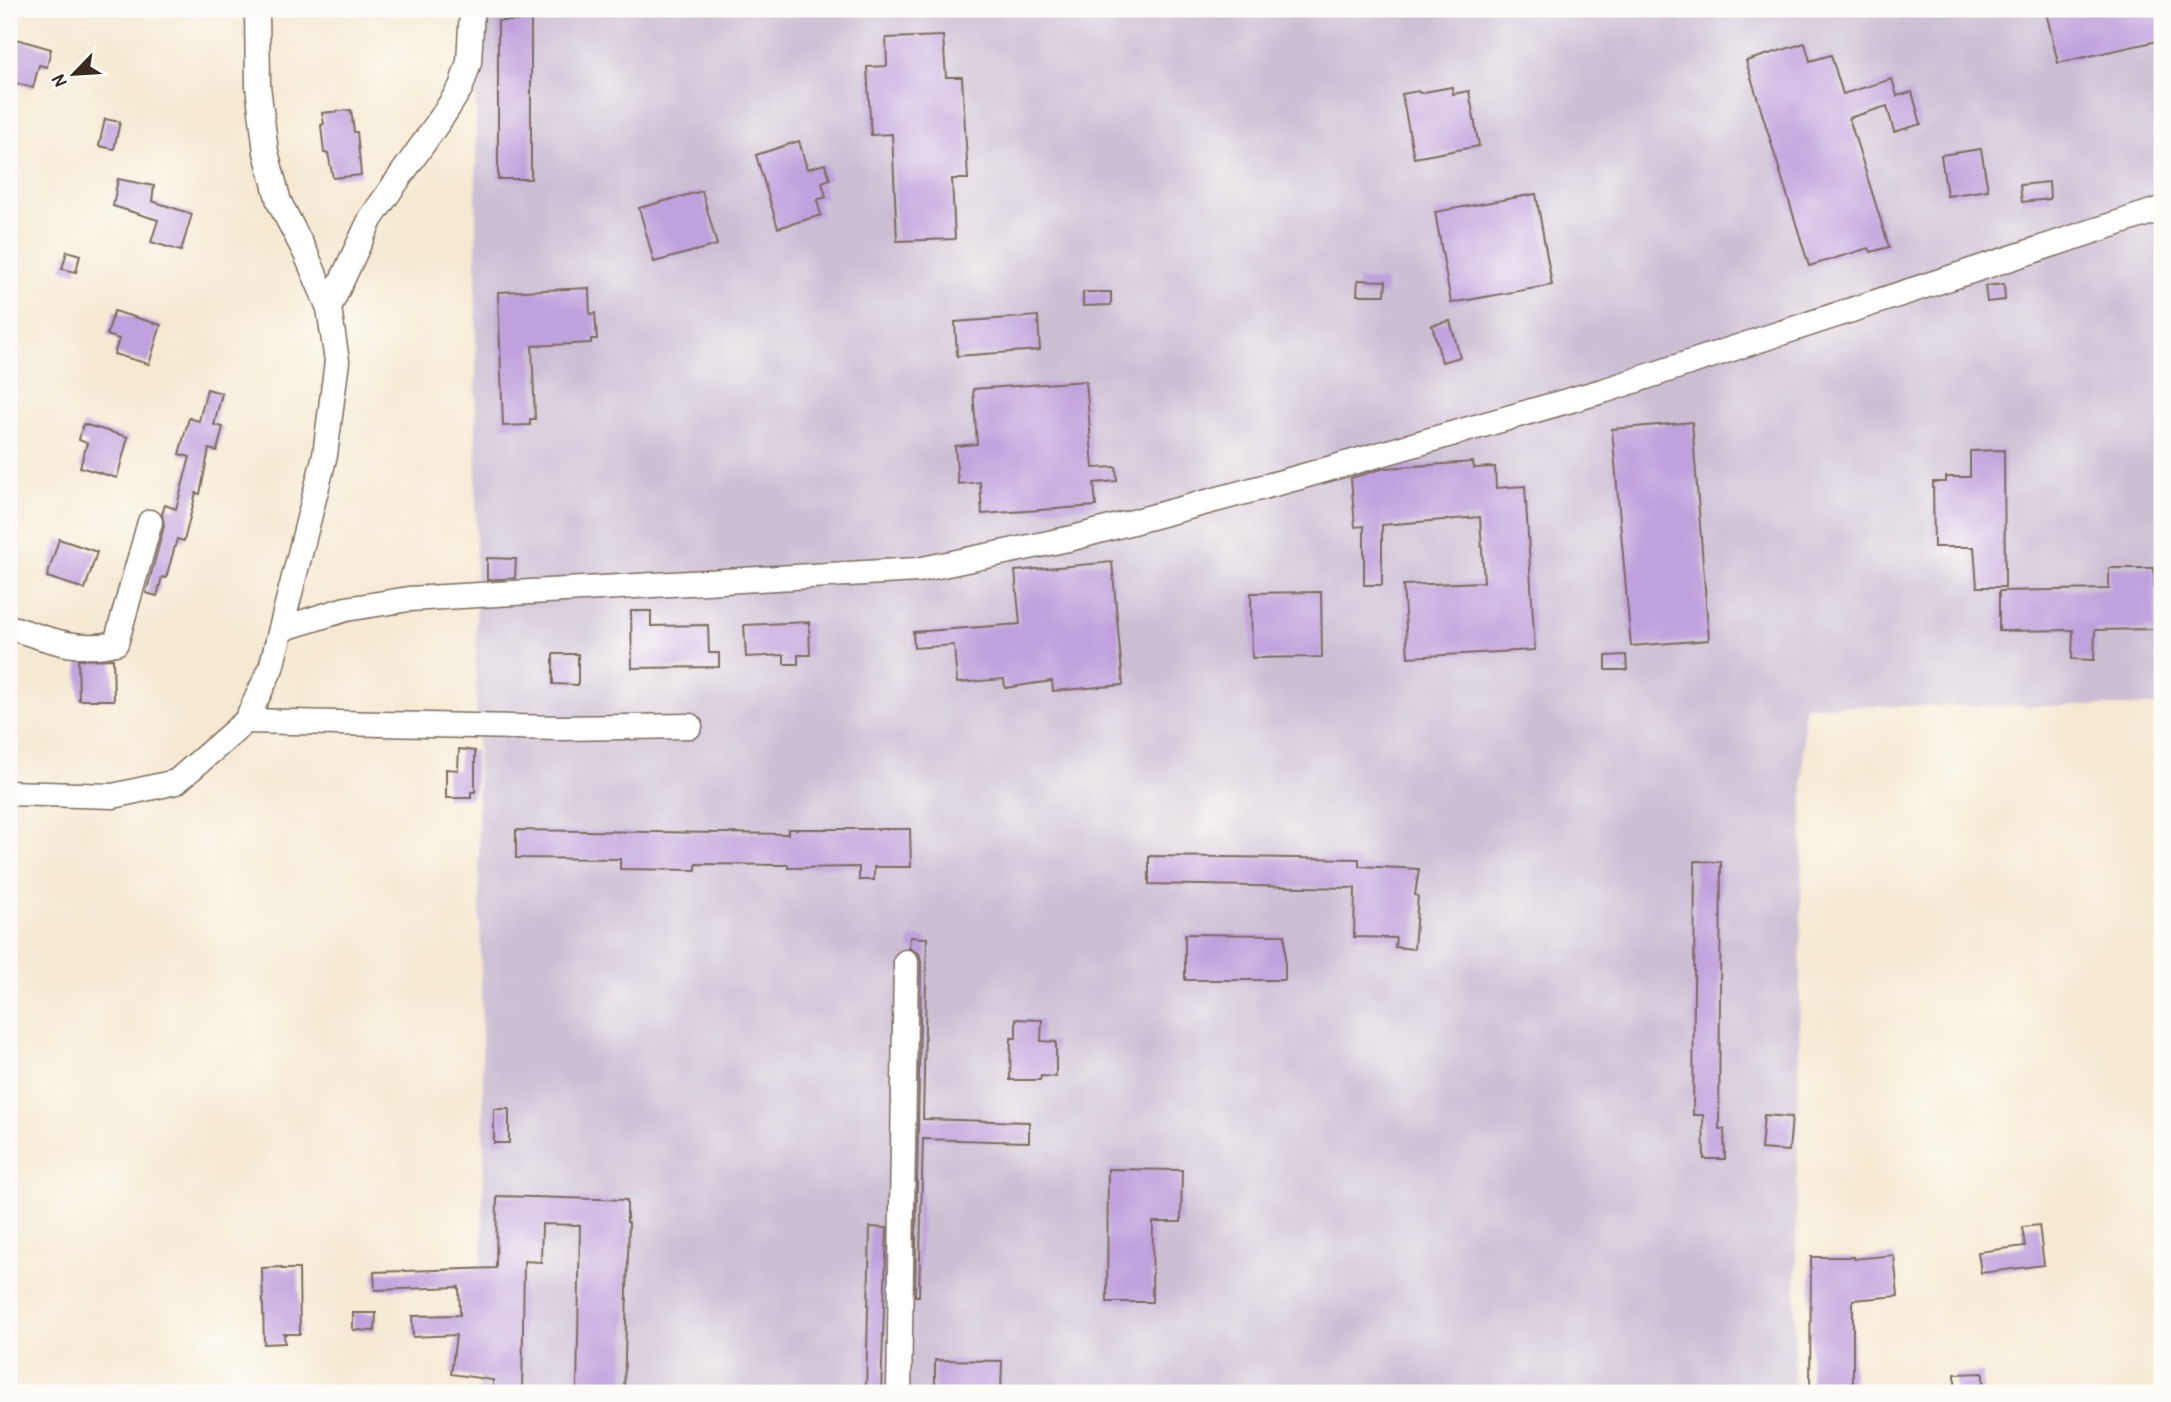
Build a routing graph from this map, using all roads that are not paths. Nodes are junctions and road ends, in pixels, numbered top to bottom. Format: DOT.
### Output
graph roads {
  1 [pos="257,9"];
  2 [pos="472,9"];
  3 [pos="2161,209"];
  4 [pos="328,308"];
  5 [pos="150,522"];
  6 [pos="9,627"];
  7 [pos="281,629"];
  8 [pos="246,721"];
  9 [pos="690,726"];
  10 [pos="9,793"];
  11 [pos="906,962"];
  12 [pos="899,1393"];
  1 -- 4 [label="street"];
  2 -- 4 [label="street"];
  3 -- 7 [label="street"];
  4 -- 7 [label="street"];
  5 -- 6 [label="street"];
  7 -- 8 [label="street"];
  8 -- 9 [label="street"];
  8 -- 10 [label="street"];
  11 -- 12 [label="street"];
}
